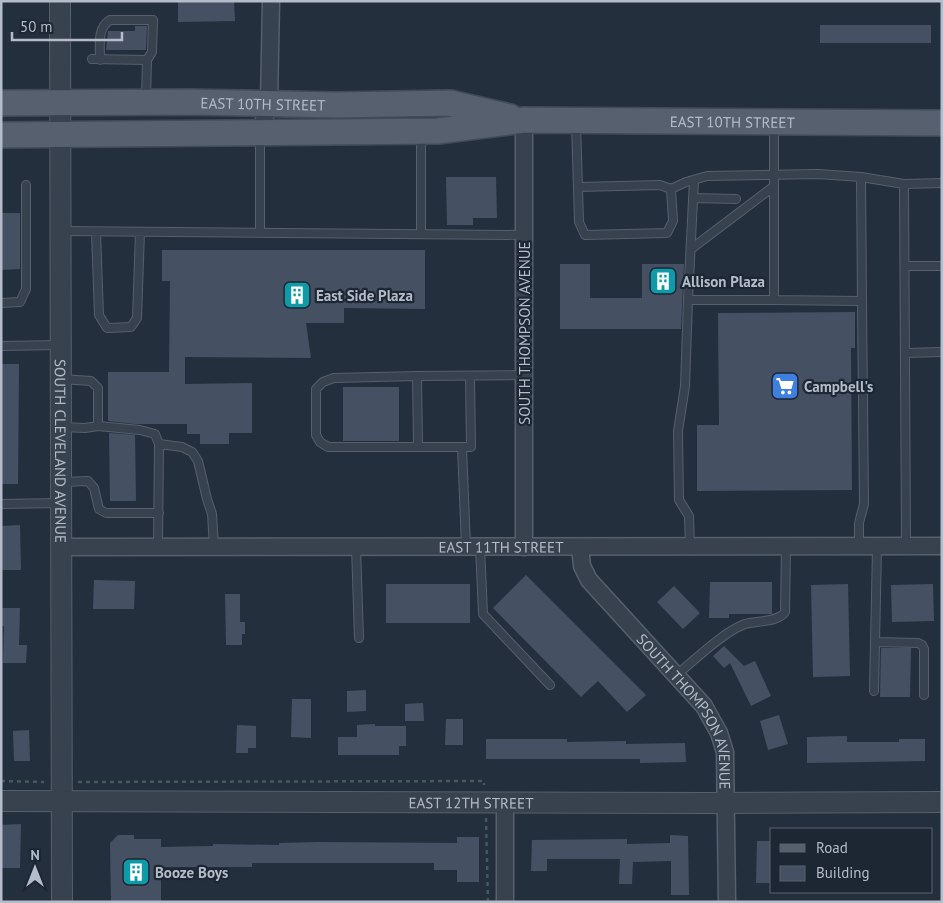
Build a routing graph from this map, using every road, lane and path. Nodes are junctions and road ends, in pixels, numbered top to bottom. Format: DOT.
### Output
graph roads {
  1 [pos="60,1"];
  2 [pos="272,1"];
  3 [pos="147,60"];
  4 [pos="60,102"];
  5 [pos="146,102"];
  6 [pos="1,103"];
  7 [pos="269,104"];
  8 [pos="524,120"];
  9 [pos="576,121"];
  10 [pos="774,122"];
  11 [pos="942,123"];
  12 [pos="421,132"];
  13 [pos="60,133"];
  14 [pos="260,133"];
  15 [pos="1,135"];
  16 [pos="774,174"];
  17 [pos="861,177"];
  18 [pos="694,180"];
  19 [pos="942,183"];
  20 [pos="904,184"];
  21 [pos="26,185"];
  22 [pos="578,187"];
  23 [pos="773,187"];
  24 [pos="672,189"];
  25 [pos="693,198"];
  26 [pos="736,198"];
  27 [pos="60,231"];
  28 [pos="96,232"];
  29 [pos="140,232"];
  30 [pos="260,233"];
  31 [pos="421,234"];
  32 [pos="524,235"];
  33 [pos="690,249"];
  34 [pos="905,266"];
  35 [pos="942,266"];
  36 [pos="688,300"];
  37 [pos="774,300"];
  38 [pos="862,301"];
  39 [pos="1,303"];
  40 [pos="61,345"];
  41 [pos="1,346"];
  42 [pos="942,352"];
  43 [pos="905,353"];
  44 [pos="524,375"];
  45 [pos="417,376"];
  46 [pos="470,376"];
  47 [pos="61,379"];
  48 [pos="98,426"];
  49 [pos="61,427"];
  50 [pos="159,444"];
  51 [pos="418,447"];
  52 [pos="462,447"];
  53 [pos="61,482"];
  54 [pos="61,503"];
  55 [pos="1,504"];
  56 [pos="159,513"];
  57 [pos="580,546"];
  58 [pos="690,546"];
  59 [pos="786,546"];
  60 [pos="859,546"];
  61 [pos="877,546"];
  62 [pos="906,546"];
  63 [pos="942,546"];
  64 [pos="158,547"];
  65 [pos="214,547"];
  66 [pos="356,547"];
  67 [pos="473,547"];
  68 [pos="524,547"];
  69 [pos="61,548"];
  70 [pos="359,638"];
  71 [pos="875,642"];
  72 [pos="676,675"];
  73 [pos="550,685"];
  74 [pos="874,691"];
  75 [pos="924,694"];
  76 [pos="1,781"];
  77 [pos="44,782"];
  78 [pos="1,801"];
  79 [pos="62,801"];
  80 [pos="505,802"];
  81 [pos="942,802"];
  82 [pos="726,803"];
  83 [pos="62,902"];
  84 [pos="505,902"];
  85 [pos="727,902"];
  1 -- 4 [label="street, SOUTH CLEVELAND AVENUE"];
  2 -- 7 [label="street"];
  3 -- 3 [label="lane"];
  3 -- 5 [label="lane"];
  4 -- 5 [label="main road, EAST 10TH STREET"];
  4 -- 6 [label="main road, EAST 10TH STREET"];
  4 -- 13 [label="street, SOUTH CLEVELAND AVENUE"];
  5 -- 7 [label="main road, EAST 10TH STREET"];
  7 -- 8 [label="main road, EAST 10TH STREET"];
  7 -- 14 [label="street"];
  8 -- 9 [label="main road, EAST 10TH STREET"];
  8 -- 12 [label="main road, EAST 10TH STREET"];
  8 -- 32 [label="street, SOUTH THOMPSON AVENUE"];
  9 -- 10 [label="main road, EAST 10TH STREET"];
  9 -- 22 [label="lane"];
  10 -- 11 [label="main road, EAST 10TH STREET"];
  10 -- 16 [label="lane"];
  12 -- 14 [label="main road, EAST 10TH STREET"];
  12 -- 31 [label="lane"];
  13 -- 14 [label="main road, EAST 10TH STREET"];
  13 -- 15 [label="main road, EAST 10TH STREET"];
  13 -- 27 [label="street, SOUTH CLEVELAND AVENUE"];
  14 -- 30 [label="lane"];
  16 -- 17 [label="lane"];
  16 -- 18 [label="lane"];
  16 -- 23 [label="lane"];
  17 -- 20 [label="lane"];
  17 -- 38 [label="lane"];
  18 -- 24 [label="lane"];
  18 -- 25 [label="lane"];
  19 -- 20 [label="lane"];
  20 -- 34 [label="lane"];
  21 -- 39 [label="lane"];
  22 -- 24 [label="lane"];
  22 -- 24 [label="lane"];
  23 -- 33 [label="lane"];
  23 -- 37 [label="lane"];
  25 -- 26 [label="lane"];
  25 -- 33 [label="lane"];
  27 -- 28 [label="lane"];
  27 -- 40 [label="street, SOUTH CLEVELAND AVENUE"];
  28 -- 29 [label="lane"];
  28 -- 29 [label="lane"];
  29 -- 30 [label="lane"];
  30 -- 31 [label="lane"];
  31 -- 32 [label="lane"];
  32 -- 44 [label="street, SOUTH THOMPSON AVENUE"];
  33 -- 36 [label="lane"];
  34 -- 35 [label="lane"];
  34 -- 43 [label="lane"];
  36 -- 37 [label="lane"];
  36 -- 58 [label="lane"];
  37 -- 38 [label="lane"];
  38 -- 60 [label="lane"];
  40 -- 41 [label="lane"];
  40 -- 47 [label="street, SOUTH CLEVELAND AVENUE"];
  42 -- 43 [label="lane"];
  43 -- 62 [label="lane"];
  44 -- 46 [label="lane"];
  44 -- 68 [label="street, SOUTH THOMPSON AVENUE"];
  45 -- 46 [label="lane"];
  45 -- 51 [label="lane"];
  45 -- 51 [label="lane"];
  46 -- 52 [label="lane"];
  47 -- 48 [label="lane"];
  47 -- 49 [label="street, SOUTH CLEVELAND AVENUE"];
  48 -- 49 [label="lane"];
  48 -- 50 [label="lane"];
  49 -- 53 [label="street, SOUTH CLEVELAND AVENUE"];
  50 -- 56 [label="lane"];
  50 -- 65 [label="lane"];
  51 -- 52 [label="lane"];
  52 -- 67 [label="lane"];
  53 -- 54 [label="street, SOUTH CLEVELAND AVENUE"];
  53 -- 56 [label="lane"];
  54 -- 55 [label="lane"];
  54 -- 69 [label="street, SOUTH CLEVELAND AVENUE"];
  56 -- 64 [label="lane"];
  57 -- 58 [label="street, EAST 11TH STREET"];
  57 -- 68 [label="street, EAST 11TH STREET"];
  57 -- 72 [label="street, SOUTH THOMPSON AVENUE"];
  58 -- 59 [label="street, EAST 11TH STREET"];
  59 -- 60 [label="street, EAST 11TH STREET"];
  59 -- 72 [label="lane"];
  60 -- 61 [label="street, EAST 11TH STREET"];
  61 -- 62 [label="street, EAST 11TH STREET"];
  61 -- 71 [label="lane"];
  62 -- 63 [label="street, EAST 11TH STREET"];
  64 -- 65 [label="street, EAST 11TH STREET"];
  64 -- 69 [label="street, EAST 11TH STREET"];
  65 -- 66 [label="street, EAST 11TH STREET"];
  66 -- 67 [label="street, EAST 11TH STREET"];
  66 -- 70 [label="lane"];
  67 -- 68 [label="street, EAST 11TH STREET"];
  67 -- 73 [label="lane"];
  69 -- 79 [label="street, SOUTH CLEVELAND AVENUE"];
  71 -- 74 [label="lane"];
  71 -- 75 [label="lane"];
  72 -- 82 [label="street, SOUTH THOMPSON AVENUE"];
  76 -- 77 [label="path"];
  78 -- 79 [label="street, EAST 12TH STREET"];
  79 -- 80 [label="street, EAST 12TH STREET"];
  79 -- 83 [label="street, SOUTH CLEVELAND AVENUE"];
  80 -- 82 [label="street, EAST 12TH STREET"];
  80 -- 84 [label="street"];
  81 -- 82 [label="street, EAST 12TH STREET"];
  82 -- 85 [label="street, SOUTH THOMPSON AVENUE"];
}
